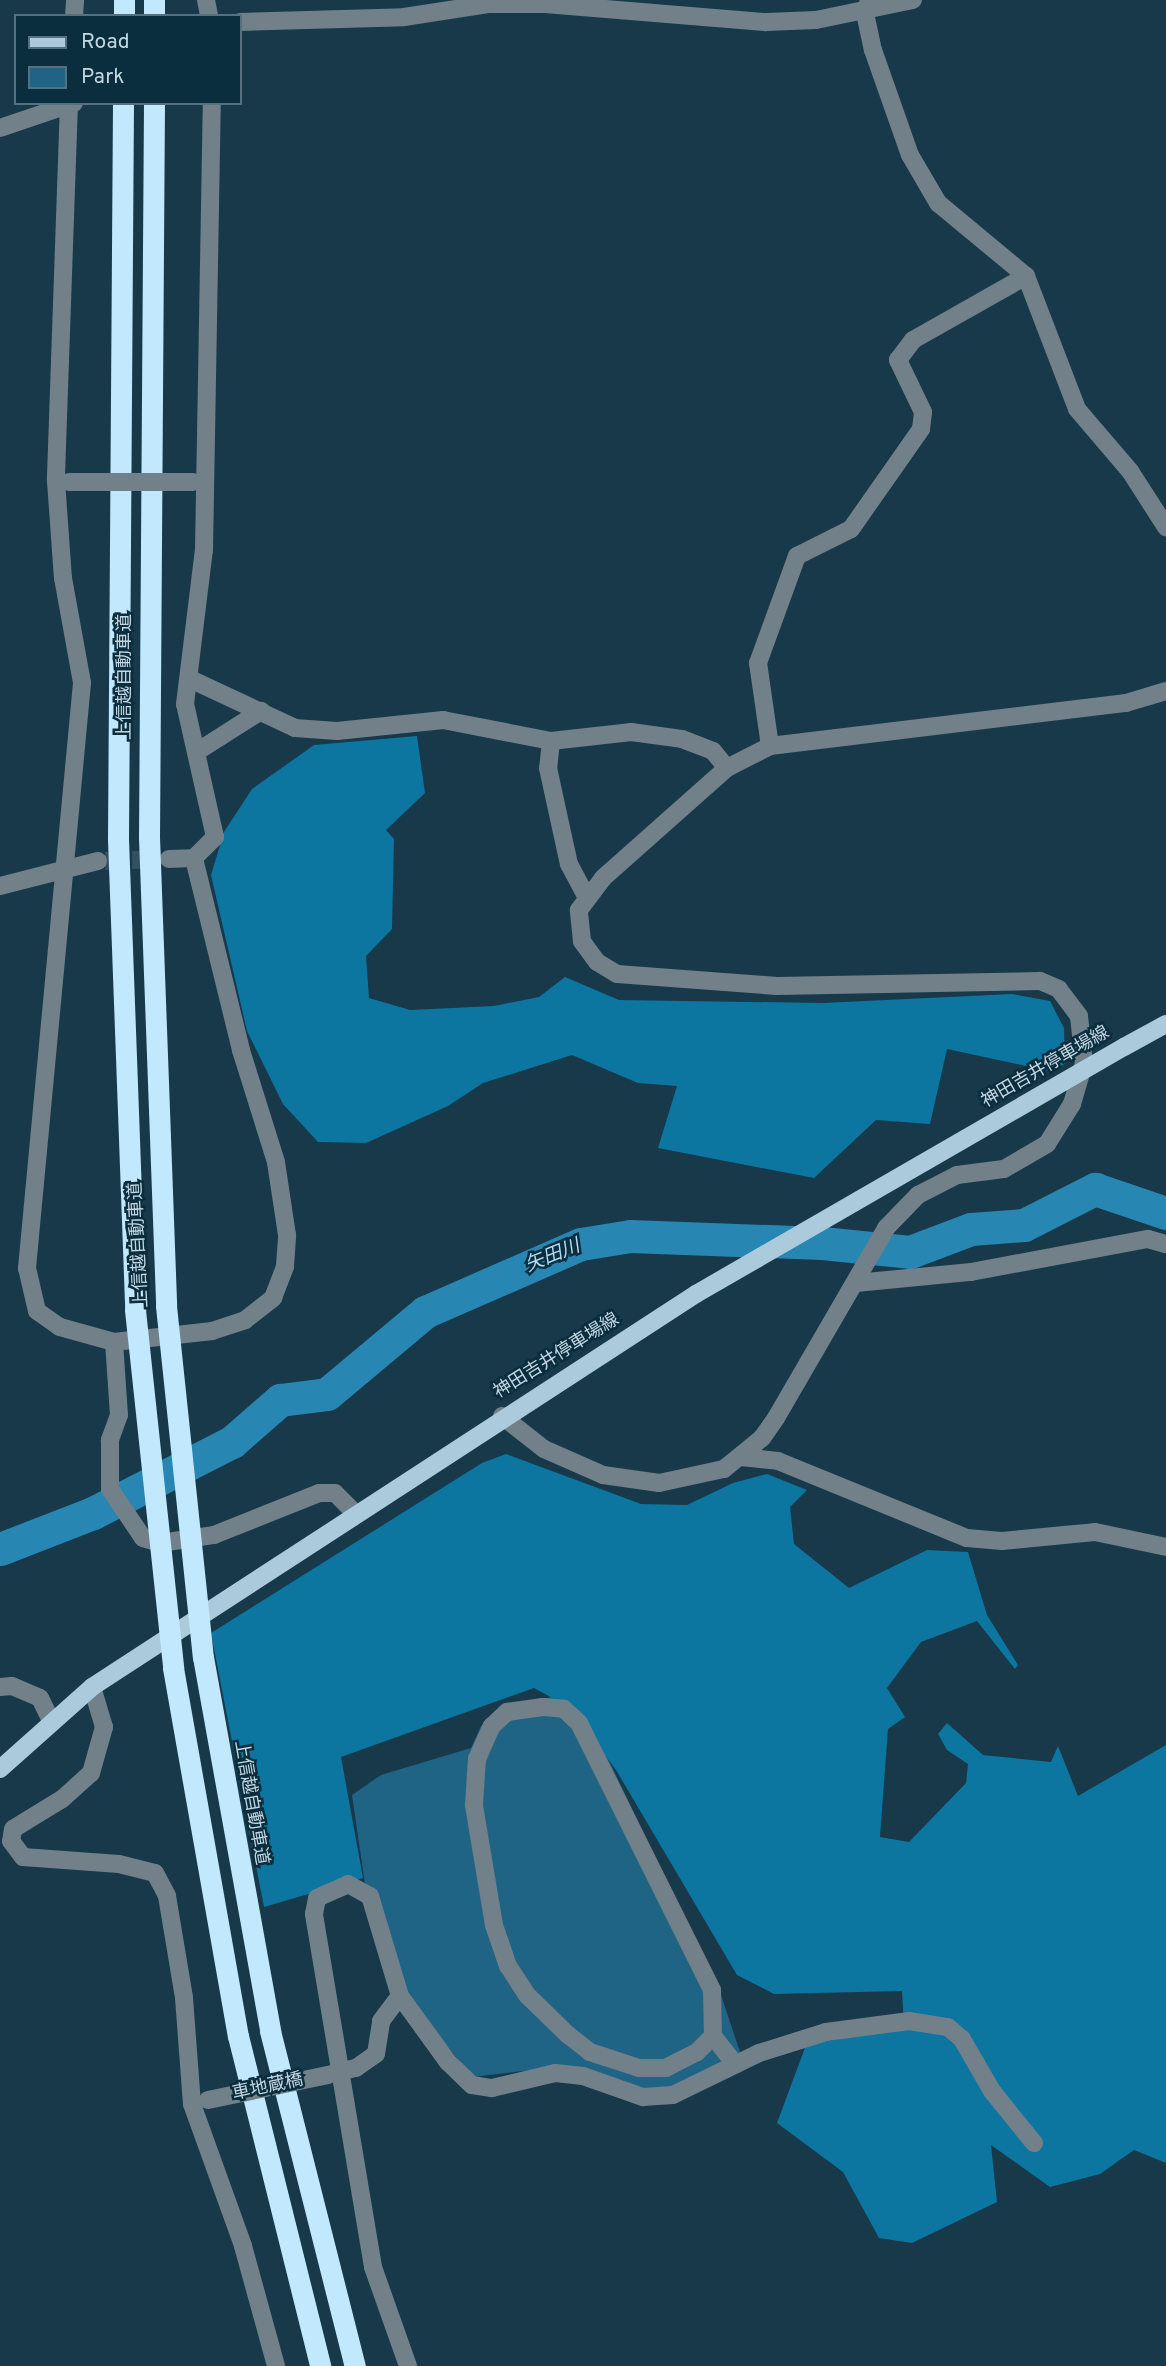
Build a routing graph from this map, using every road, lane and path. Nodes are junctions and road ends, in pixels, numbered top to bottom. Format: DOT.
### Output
graph roads {
  1 [pos="913,0"];
  2 [pos="867,7"];
  3 [pos="242,22"];
  4 [pos="68,105"];
  5 [pos="71,105"];
  6 [pos="123,105"];
  7 [pos="154,105"];
  8 [pos="212,105"];
  9 [pos="0,128"];
  10 [pos="1026,276"];
  11 [pos="62,482"];
  12 [pos="199,482"];
  13 [pos="1166,527"];
  14 [pos="190,679"];
  15 [pos="1166,691"];
  16 [pos="261,711"];
  17 [pos="551,741"];
  18 [pos="769,746"];
  19 [pos="198,751"];
  20 [pos="727,768"];
  21 [pos="194,858"];
  22 [pos="169,859"];
  23 [pos="98,861"];
  24 [pos="67,865"];
  25 [pos="0,886"];
  26 [pos="586,896"];
  27 [pos="1166,1024"];
  28 [pos="1166,1244"];
  29 [pos="856,1283"];
  30 [pos="114,1342"];
  31 [pos="502,1416"];
  32 [pos="741,1457"];
  33 [pos="355,1513"];
  34 [pos="1166,1547"];
  35 [pos="0,1687"];
  36 [pos="92,1687"];
  37 [pos="51,1721"];
  38 [pos="0,1769"];
  39 [pos="400,1996"];
  40 [pos="713,2036"];
  41 [pos="735,2064"];
  42 [pos="335,2073"];
  43 [pos="200,2102"];
  44 [pos="1034,2143"];
  45 [pos="298,2161"];
  46 [pos="276,2366"];
  47 [pos="318,2366"];
  48 [pos="355,2366"];
  49 [pos="366,2366"];
  50 [pos="408,2366"];
  1 -- 2 [label="street"];
  2 -- 3 [label="street"];
  2 -- 10 [label="street"];
  4 -- 9 [label="street"];
  5 -- 11 [label="street"];
  6 -- 47 [label="highway, 上信越自動車道, bridge"];
  7 -- 45 [label="highway, 上信越自動車道, bridge"];
  8 -- 12 [label="street"];
  10 -- 13 [label="street"];
  10 -- 18 [label="street"];
  11 -- 12 [label="street, bridge"];
  11 -- 24 [label="street"];
  12 -- 14 [label="street"];
  14 -- 16 [label="street"];
  14 -- 19 [label="street"];
  15 -- 18 [label="street"];
  16 -- 17 [label="street"];
  16 -- 19 [label="street"];
  17 -- 20 [label="street"];
  17 -- 26 [label="street"];
  18 -- 20 [label="street"];
  19 -- 21 [label="street"];
  20 -- 26 [label="street"];
  21 -- 22 [label="street"];
  21 -- 30 [label="street"];
  23 -- 24 [label="street"];
  24 -- 25 [label="street"];
  24 -- 30 [label="street"];
  26 -- 29 [label="street"];
  27 -- 31 [label="main road, 神田吉井停車場線, bridge"];
  28 -- 29 [label="street"];
  29 -- 32 [label="street"];
  30 -- 33 [label="street"];
  31 -- 32 [label="street"];
  31 -- 33 [label="main road, 神田吉井停車場線"];
  32 -- 34 [label="street"];
  33 -- 36 [label="main road, 神田吉井停車場線"];
  35 -- 37 [label="street"];
  36 -- 37 [label="main road, 神田吉井停車場線"];
  36 -- 43 [label="street"];
  37 -- 38 [label="main road, 神田吉井停車場線"];
  39 -- 41 [label="street"];
  39 -- 42 [label="street, 車地蔵橋"];
  39 -- 42 [label="street"];
  40 -- 40 [label="street"];
  40 -- 41 [label="street"];
  41 -- 44 [label="street"];
  42 -- 43 [label="street, 車地蔵橋, bridge"];
  42 -- 50 [label="street"];
  43 -- 46 [label="street"];
  45 -- 48 [label="highway, 上信越自動車道"];
  45 -- 49 [label="highway"];
}
